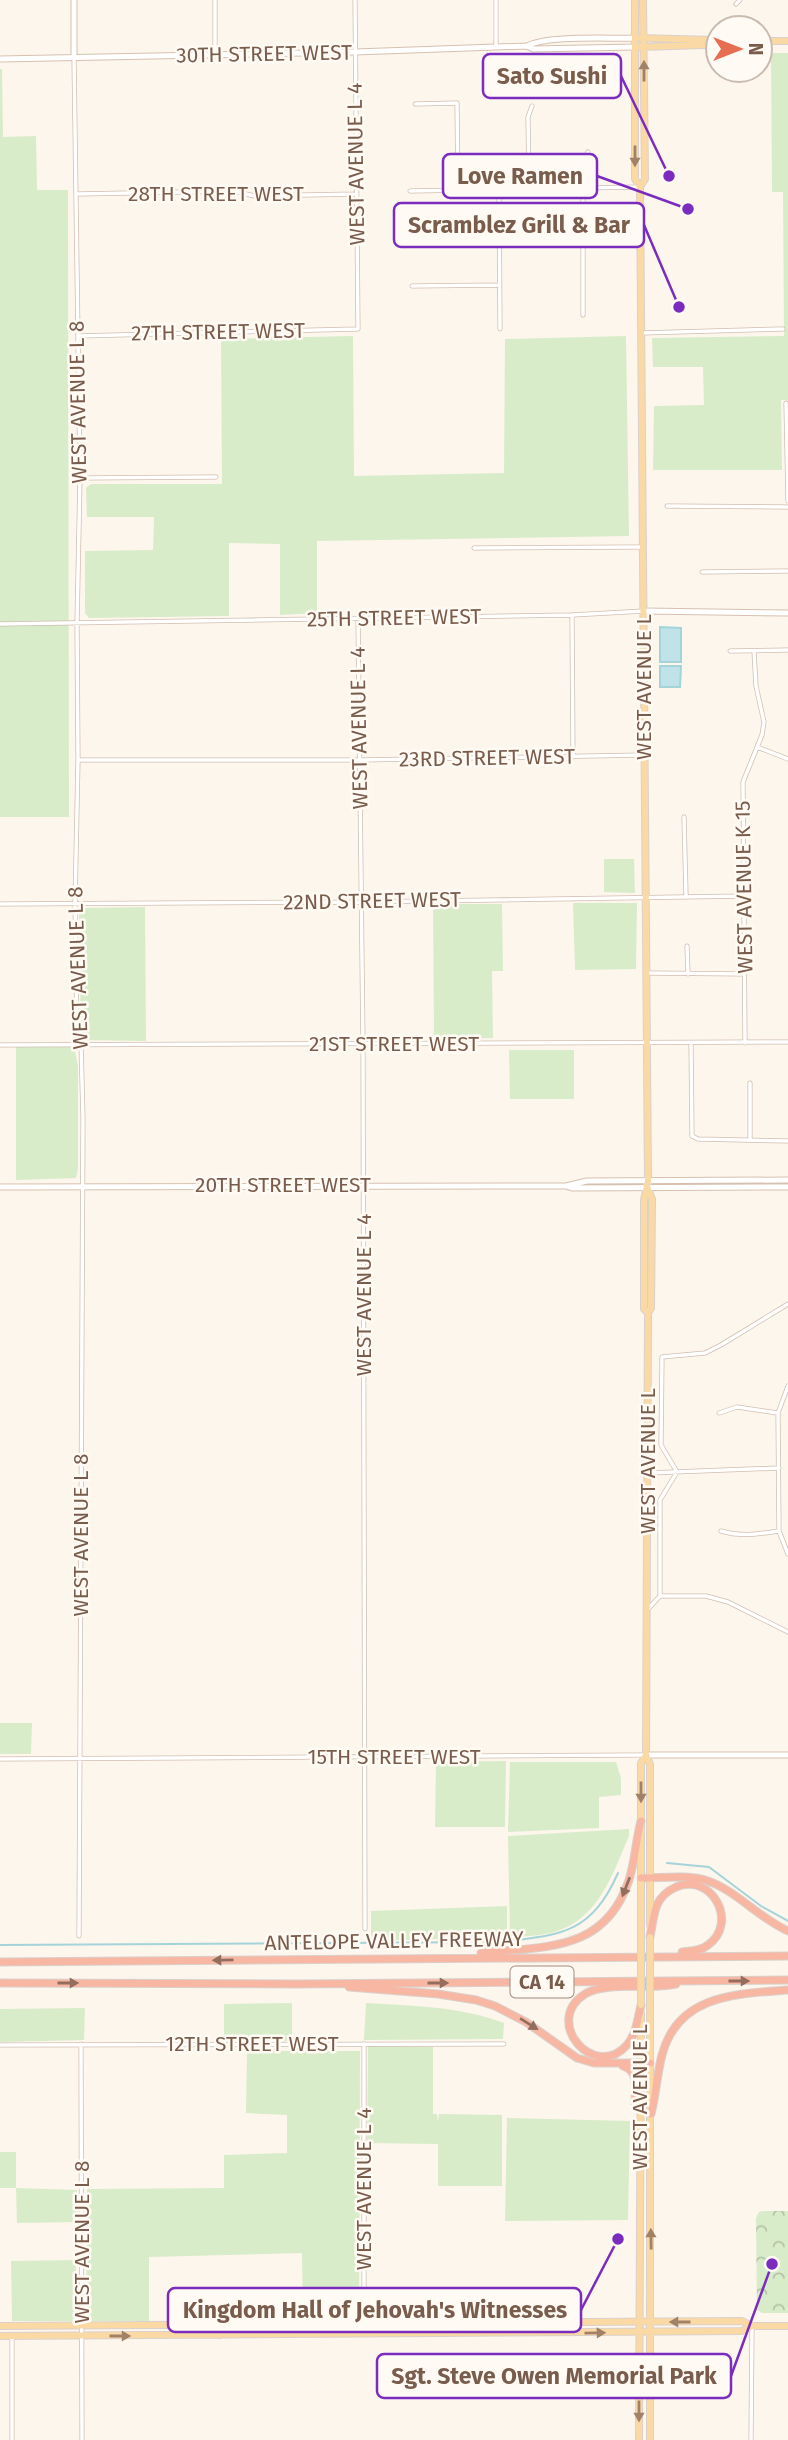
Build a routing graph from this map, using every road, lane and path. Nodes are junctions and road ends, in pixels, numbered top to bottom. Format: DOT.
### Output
graph roads {
  1 [pos="74,0"];
  2 [pos="215,0"];
  3 [pos="355,0"];
  4 [pos="496,0"];
  5 [pos="635,0"];
  6 [pos="643,0"];
  7 [pos="635,38"];
  8 [pos="644,38"];
  9 [pos="704,40"];
  10 [pos="704,45"];
  11 [pos="527,46"];
  12 [pos="496,47"];
  13 [pos="635,47"];
  14 [pos="644,47"];
  15 [pos="355,52"];
  16 [pos="215,55"];
  17 [pos="74,58"];
  18 [pos="0,59"];
  19 [pos="415,104"];
  20 [pos="532,106"];
  21 [pos="588,152"];
  22 [pos="529,187"];
  23 [pos="583,187"];
  24 [pos="640,187"];
  25 [pos="499,188"];
  26 [pos="458,190"];
  27 [pos="410,191"];
  28 [pos="77,194"];
  29 [pos="356,194"];
  30 [pos="499,285"];
  31 [pos="412,286"];
  32 [pos="583,315"];
  33 [pos="358,329"];
  34 [pos="500,329"];
  35 [pos="783,330"];
  36 [pos="642,333"];
  37 [pos="78,336"];
  38 [pos="786,403"];
  39 [pos="788,438"];
  40 [pos="216,477"];
  41 [pos="80,478"];
  42 [pos="788,501"];
  43 [pos="667,506"];
  44 [pos="788,507"];
  45 [pos="643,547"];
  46 [pos="474,548"];
  47 [pos="788,571"];
  48 [pos="702,572"];
  49 [pos="644,611"];
  50 [pos="788,613"];
  51 [pos="572,615"];
  52 [pos="358,618"];
  53 [pos="0,624"];
  54 [pos="77,624"];
  55 [pos="788,650"];
  56 [pos="730,651"];
  57 [pos="754,651"];
  58 [pos="757,747"];
  59 [pos="644,755"];
  60 [pos="573,757"];
  61 [pos="788,759"];
  62 [pos="78,760"];
  63 [pos="361,760"];
  64 [pos="684,817"];
  65 [pos="686,895"];
  66 [pos="646,896"];
  67 [pos="743,896"];
  68 [pos="360,902"];
  69 [pos="0,904"];
  70 [pos="75,905"];
  71 [pos="687,946"];
  72 [pos="646,973"];
  73 [pos="688,974"];
  74 [pos="746,974"];
  75 [pos="788,1042"];
  76 [pos="647,1043"];
  77 [pos="691,1043"];
  78 [pos="745,1043"];
  79 [pos="81,1044"];
  80 [pos="363,1044"];
  81 [pos="0,1045"];
  82 [pos="750,1083"];
  83 [pos="750,1140"];
  84 [pos="788,1141"];
  85 [pos="788,1180"];
  86 [pos="648,1184"];
  87 [pos="364,1185"];
  88 [pos="83,1186"];
  89 [pos="0,1187"];
  90 [pos="788,1187"];
  91 [pos="788,1304"];
  92 [pos="788,1386"];
  93 [pos="719,1413"];
  94 [pos="778,1413"];
  95 [pos="779,1468"];
  96 [pos="677,1472"];
  97 [pos="648,1473"];
  98 [pos="722,1531"];
  99 [pos="779,1531"];
  100 [pos="788,1555"];
  101 [pos="660,1596"];
  102 [pos="648,1609"];
  103 [pos="788,1632"];
  104 [pos="646,1755"];
  105 [pos="788,1755"];
  106 [pos="364,1757"];
  107 [pos="0,1759"];
  108 [pos="81,1759"];
  109 [pos="641,1821"];
  110 [pos="646,1878"];
  111 [pos="365,1929"];
  112 [pos="788,1931"];
  113 [pos="79,1936"];
  114 [pos="645,1937"];
  115 [pos="788,1956"];
  116 [pos="443,1957"];
  117 [pos="600,1957"];
  118 [pos="0,1962"];
  119 [pos="788,1980"];
  120 [pos="694,1981"];
  121 [pos="0,1983"];
  122 [pos="296,1984"];
  123 [pos="788,1990"];
  124 [pos="646,2005"];
  125 [pos="81,2044"];
  126 [pos="364,2044"];
  127 [pos="504,2044"];
  128 [pos="0,2045"];
  129 [pos="612,2063"];
  130 [pos="641,2063"];
  131 [pos="650,2063"];
  132 [pos="640,2109"];
  133 [pos="651,2114"];
  134 [pos="639,2322"];
  135 [pos="651,2322"];
  136 [pos="281,2324"];
  137 [pos="82,2325"];
  138 [pos="220,2325"];
  139 [pos="364,2325"];
  140 [pos="0,2326"];
  141 [pos="47,2326"];
  142 [pos="752,2326"];
  143 [pos="788,2326"];
  144 [pos="639,2332"];
  145 [pos="651,2332"];
  146 [pos="364,2334"];
  147 [pos="172,2335"];
  148 [pos="220,2335"];
  149 [pos="0,2336"];
  150 [pos="12,2336"];
  151 [pos="82,2336"];
  152 [pos="12,2440"];
  153 [pos="82,2440"];
  154 [pos="639,2440"];
  155 [pos="650,2440"];
  156 [pos="751,2440"];
  1 -- 17 [label="main road, WEST AVENUE L 8"];
  2 -- 16 [label="street"];
  3 -- 15 [label="street, WEST AVENUE L 4"];
  4 -- 12 [label="street"];
  5 -- 7 [label="main road, WEST AVENUE L"];
  6 -- 8 [label="main road, WEST AVENUE L"];
  7 -- 8 [label="main road, 30TH STREET WEST"];
  7 -- 11 [label="main road, 30TH STREET WEST"];
  7 -- 13 [label="main road, WEST AVENUE L"];
  8 -- 9 [label="main road, 30TH STREET WEST"];
  8 -- 14 [label="main road, WEST AVENUE L"];
  10 -- 14 [label="main road, 30TH STREET WEST"];
  11 -- 12 [label="main road, 30TH STREET WEST"];
  11 -- 13 [label="main road, 30TH STREET WEST"];
  12 -- 15 [label="main road, 30TH STREET WEST"];
  13 -- 14 [label="main road, 30TH STREET WEST"];
  13 -- 24 [label="main road, WEST AVENUE L, one-way"];
  24 -- 14 [label="main road, WEST AVENUE L, one-way"];
  15 -- 16 [label="main road, 30TH STREET WEST"];
  15 -- 29 [label="street, WEST AVENUE L 4"];
  16 -- 17 [label="main road, 30TH STREET WEST"];
  17 -- 18 [label="main road, 30TH STREET WEST"];
  17 -- 28 [label="street, WEST AVENUE L 8"];
  19 -- 26 [label="street"];
  20 -- 22 [label="street"];
  21 -- 23 [label="street"];
  22 -- 23 [label="street"];
  22 -- 25 [label="street"];
  23 -- 24 [label="street"];
  23 -- 32 [label="street"];
  24 -- 36 [label="main road, WEST AVENUE L"];
  25 -- 26 [label="street"];
  25 -- 30 [label="street"];
  26 -- 27 [label="street"];
  28 -- 29 [label="street, 28TH STREET WEST"];
  28 -- 37 [label="street, WEST AVENUE L 8"];
  29 -- 33 [label="street, WEST AVENUE L 4"];
  30 -- 31 [label="street"];
  30 -- 34 [label="street"];
  33 -- 37 [label="street, 27TH STREET WEST"];
  35 -- 36 [label="street"];
  36 -- 45 [label="main road, WEST AVENUE L"];
  37 -- 41 [label="street, WEST AVENUE L 8"];
  38 -- 39 [label="street"];
  39 -- 42 [label="street"];
  40 -- 41 [label="street"];
  41 -- 54 [label="street, WEST AVENUE L 8"];
  43 -- 44 [label="street"];
  45 -- 46 [label="street"];
  45 -- 49 [label="main road, WEST AVENUE L"];
  47 -- 48 [label="street"];
  49 -- 50 [label="main road, 25TH STREET WEST"];
  49 -- 51 [label="street, 25TH STREET WEST"];
  49 -- 59 [label="main road, WEST AVENUE L"];
  51 -- 52 [label="street, 25TH STREET WEST"];
  51 -- 60 [label="street"];
  52 -- 54 [label="street, 25TH STREET WEST"];
  52 -- 63 [label="street, WEST AVENUE L 4"];
  53 -- 54 [label="street, 25TH STREET WEST"];
  54 -- 62 [label="street, WEST AVENUE L 8"];
  55 -- 57 [label="street"];
  56 -- 57 [label="street"];
  57 -- 58 [label="street, WEST AVENUE K 15"];
  58 -- 61 [label="street"];
  58 -- 67 [label="street, WEST AVENUE K 15"];
  59 -- 60 [label="street, 23RD STREET WEST"];
  59 -- 66 [label="main road, WEST AVENUE L"];
  60 -- 63 [label="street, 23RD STREET WEST"];
  62 -- 63 [label="street, 23RD STREET WEST"];
  62 -- 70 [label="street, WEST AVENUE L 8"];
  63 -- 68 [label="street, WEST AVENUE L 4"];
  64 -- 65 [label="street"];
  65 -- 66 [label="street, 22ND STREET WEST"];
  65 -- 67 [label="street, 22ND STREET WEST"];
  66 -- 68 [label="street, 22ND STREET WEST"];
  66 -- 72 [label="main road, WEST AVENUE L"];
  67 -- 74 [label="street, WEST AVENUE K 15"];
  68 -- 70 [label="street, 22ND STREET WEST"];
  68 -- 80 [label="street, WEST AVENUE L 4"];
  69 -- 70 [label="street, 22ND STREET WEST"];
  70 -- 79 [label="street, WEST AVENUE L 8"];
  71 -- 73 [label="street"];
  72 -- 73 [label="street"];
  72 -- 76 [label="main road, WEST AVENUE L"];
  73 -- 74 [label="street"];
  74 -- 78 [label="street, WEST AVENUE K 15"];
  75 -- 78 [label="street, 21ST STREET WEST"];
  76 -- 77 [label="street, 21ST STREET WEST"];
  76 -- 80 [label="street, 21ST STREET WEST"];
  76 -- 86 [label="main road, WEST AVENUE L"];
  77 -- 78 [label="street, 21ST STREET WEST"];
  77 -- 83 [label="street"];
  79 -- 80 [label="street, 21ST STREET WEST"];
  79 -- 81 [label="street, 21ST STREET WEST"];
  79 -- 88 [label="street, WEST AVENUE L 8"];
  80 -- 87 [label="street, WEST AVENUE L 4"];
  82 -- 83 [label="street"];
  83 -- 84 [label="street"];
  85 -- 86 [label="main road, 20TH STREET WEST"];
  86 -- 87 [label="main road, 20TH STREET WEST"];
  86 -- 90 [label="main road, 20TH STREET WEST"];
  86 -- 97 [label="main road, WEST AVENUE L"];
  87 -- 88 [label="main road, 20TH STREET WEST"];
  87 -- 106 [label="street, WEST AVENUE L 4"];
  88 -- 89 [label="main road, 20TH STREET WEST"];
  88 -- 108 [label="street, WEST AVENUE L 8"];
  91 -- 96 [label="street, WEST AVENUE L"];
  92 -- 94 [label="street"];
  93 -- 94 [label="street"];
  94 -- 95 [label="street"];
  95 -- 96 [label="street"];
  95 -- 99 [label="street"];
  96 -- 97 [label="street"];
  96 -- 101 [label="street, WEST AVENUE L"];
  97 -- 102 [label="main road, WEST AVENUE L"];
  98 -- 99 [label="street"];
  99 -- 100 [label="street"];
  101 -- 102 [label="street"];
  101 -- 103 [label="street"];
  102 -- 104 [label="main road, WEST AVENUE L"];
  104 -- 105 [label="main road, 15TH STREET WEST"];
  104 -- 106 [label="street, 15TH STREET WEST"];
  104 -- 109 [label="main road, WEST AVENUE L, one-way"];
  104 -- 110 [label="main road, WEST AVENUE L"];
  106 -- 108 [label="street, 15TH STREET WEST"];
  106 -- 111 [label="street, WEST AVENUE L 4"];
  107 -- 108 [label="street, 15TH STREET WEST"];
  108 -- 113 [label="street, WEST AVENUE L 8"];
  109 -- 110 [label="main road, WEST AVENUE L"];
  109 -- 116 [label="highway, one-way"];
  110 -- 112 [label="highway"];
  110 -- 114 [label="main road, WEST AVENUE L"];
  114 -- 117 [label="highway"];
  114 -- 124 [label="main road, WEST AVENUE L, bridge"];
  115 -- 117 [label="highway, ANTELOPE VALLEY FREEWAY / CA 14"];
  116 -- 117 [label="highway, ANTELOPE VALLEY FREEWAY / CA 14"];
  116 -- 118 [label="highway, ANTELOPE VALLEY FREEWAY / CA 14, one-way"];
  120 -- 119 [label="highway, ANTELOPE VALLEY FREEWAY / CA 14, one-way"];
  122 -- 120 [label="highway, ANTELOPE VALLEY FREEWAY / CA 14, one-way"];
  120 -- 124 [label="highway"];
  121 -- 122 [label="highway, ANTELOPE VALLEY FREEWAY / CA 14, one-way"];
  122 -- 129 [label="highway, one-way"];
  123 -- 133 [label="highway"];
  124 -- 130 [label="main road, WEST AVENUE L"];
  124 -- 131 [label="main road, WEST AVENUE L"];
  125 -- 126 [label="street, 12TH STREET WEST"];
  125 -- 128 [label="street, 12TH STREET WEST"];
  125 -- 137 [label="street, WEST AVENUE L 8"];
  126 -- 127 [label="street, 12TH STREET WEST"];
  126 -- 139 [label="street, WEST AVENUE L 4"];
  129 -- 130 [label="highway"];
  129 -- 132 [label="highway"];
  130 -- 131 [label="highway"];
  130 -- 132 [label="main road, WEST AVENUE L"];
  131 -- 133 [label="main road, WEST AVENUE L"];
  132 -- 134 [label="main road, WEST AVENUE L"];
  135 -- 133 [label="main road, WEST AVENUE L, one-way"];
  134 -- 135 [label="main road"];
  134 -- 139 [label="main road"];
  134 -- 144 [label="main road, WEST AVENUE L"];
  142 -- 135 [label="main road, one-way"];
  135 -- 145 [label="main road, WEST AVENUE L"];
  136 -- 138 [label="main road"];
  136 -- 139 [label="main road"];
  136 -- 148 [label="main road"];
  137 -- 138 [label="main road"];
  137 -- 141 [label="main road"];
  137 -- 151 [label="street, WEST AVENUE L 8"];
  138 -- 147 [label="main road"];
  139 -- 146 [label="street, WEST AVENUE L 4"];
  140 -- 141 [label="main road"];
  141 -- 150 [label="main road"];
  142 -- 143 [label="main road"];
  142 -- 145 [label="main road"];
  142 -- 156 [label="street"];
  144 -- 145 [label="main road"];
  146 -- 144 [label="main road, one-way"];
  144 -- 154 [label="main road, WEST AVENUE L, one-way"];
  145 -- 155 [label="main road, WEST AVENUE L"];
  146 -- 148 [label="main road"];
  147 -- 148 [label="main road"];
  151 -- 147 [label="main road, one-way"];
  149 -- 150 [label="main road"];
  150 -- 151 [label="main road"];
  150 -- 152 [label="street"];
  151 -- 153 [label="street, WEST AVENUE L 8"];
}
